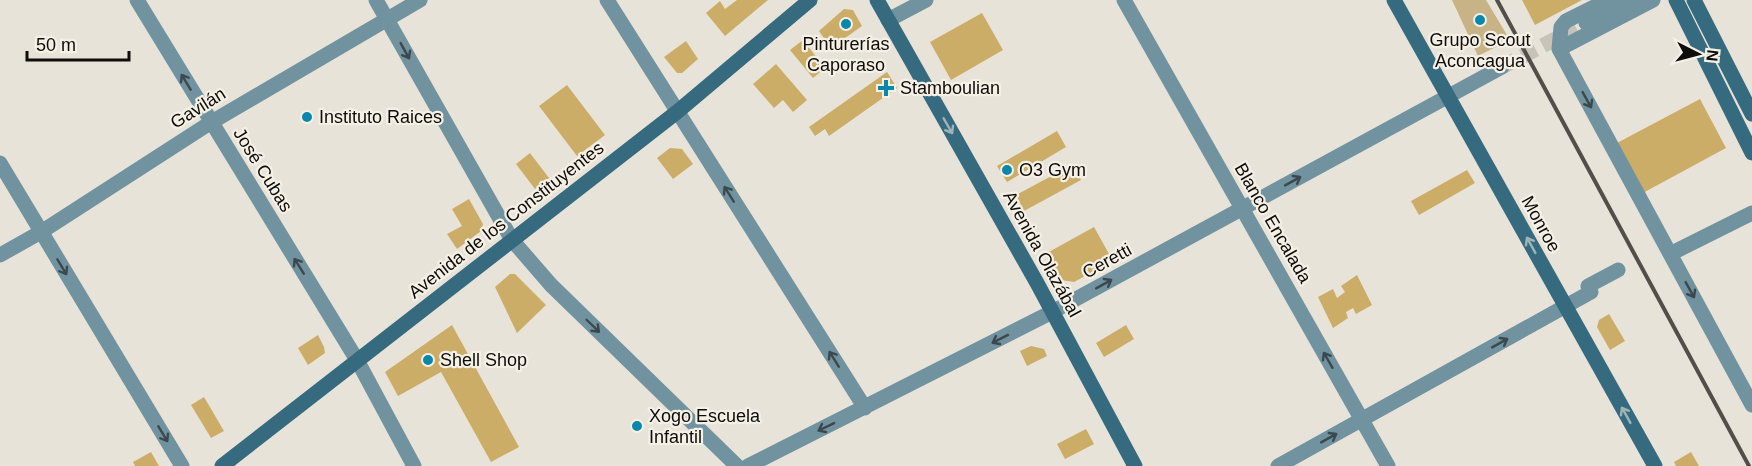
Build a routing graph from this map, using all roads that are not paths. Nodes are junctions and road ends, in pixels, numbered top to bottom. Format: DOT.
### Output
graph roads {
  1 [pos="137,0"];
  2 [pos="376,0"];
  3 [pos="420,0"];
  4 [pos="607,0"];
  5 [pos="810,0"];
  6 [pos="877,0"];
  7 [pos="926,0"];
  8 [pos="1124,0"];
  9 [pos="1394,0"];
  10 [pos="1608,0"];
  11 [pos="1630,0"];
  12 [pos="1653,0"];
  13 [pos="1676,0"];
  14 [pos="1694,0"];
  15 [pos="387,20"];
  16 [pos="888,20"];
  17 [pos="1586,23"];
  18 [pos="1559,49"];
  19 [pos="1502,67"];
  20 [pos="1447,96"];
  21 [pos="677,112"];
  22 [pos="1752,114"];
  23 [pos="210,123"];
  24 [pos="1752,153"];
  25 [pos="0,163"];
  26 [pos="1242,209"];
  27 [pos="1752,213"];
  28 [pos="41,232"];
  29 [pos="512,240"];
  30 [pos="1670,254"];
  31 [pos="0,255"];
  32 [pos="1618,270"];
  33 [pos="1565,306"];
  34 [pos="1052,312"];
  35 [pos="357,360"];
  36 [pos="1752,405"];
  37 [pos="865,408"];
  38 [pos="1362,419"];
  39 [pos="227,464"];
  40 [pos="182,466"];
  41 [pos="414,466"];
  42 [pos="738,466"];
  43 [pos="748,466"];
  44 [pos="1135,466"];
  45 [pos="1278,466"];
  46 [pos="1388,466"];
  47 [pos="1655,466"];
  23 -- 1 [label="street, José Cubas, one-way"];
  2 -- 15 [label="street"];
  3 -- 15 [label="street, Gavilán"];
  4 -- 21 [label="street"];
  5 -- 21 [label="main road, Avenida de los Constituyentes"];
  6 -- 16 [label="main road, Avenida Olazábal"];
  7 -- 16 [label="street"];
  8 -- 26 [label="street, Blanco Encalada"];
  9 -- 20 [label="main road, Monroe"];
  10 -- 18 [label="street"];
  11 -- 17 [label="street"];
  12 -- 18 [label="street"];
  13 -- 24 [label="main road"];
  14 -- 22 [label="main road"];
  15 -- 23 [label="street, Gavilán"];
  15 -- 29 [label="street, one-way"];
  16 -- 34 [label="main road, Avenida Olazábal, one-way"];
  18 -- 30 [label="street, one-way"];
  19 -- 20 [label="street, Ceretti"];
  26 -- 20 [label="street, Ceretti, one-way"];
  33 -- 20 [label="main road, Monroe, one-way"];
  21 -- 29 [label="main road, Avenida de los Constituyentes"];
  37 -- 21 [label="street, one-way"];
  23 -- 28 [label="street, Gavilán"];
  35 -- 23 [label="street, José Cubas, one-way"];
  25 -- 28 [label="street"];
  34 -- 26 [label="street, Ceretti, one-way"];
  38 -- 26 [label="street, Blanco Encalada, one-way"];
  27 -- 30 [label="street"];
  28 -- 31 [label="street, Gavilán"];
  28 -- 40 [label="street, one-way"];
  29 -- 35 [label="main road, Avenida de los Constituyentes"];
  29 -- 42 [label="street, one-way"];
  30 -- 36 [label="street, one-way"];
  32 -- 33 [label="street"];
  38 -- 33 [label="street, one-way"];
  47 -- 33 [label="main road, Monroe, one-way"];
  34 -- 37 [label="street, Ceretti, one-way"];
  34 -- 44 [label="main road, Avenida Olazábal"];
  35 -- 39 [label="main road, Avenida de los Constituyentes"];
  35 -- 41 [label="street, José Cubas"];
  37 -- 43 [label="street, Ceretti, one-way"];
  45 -- 38 [label="street, one-way"];
  38 -- 46 [label="street, Blanco Encalada"];
}
